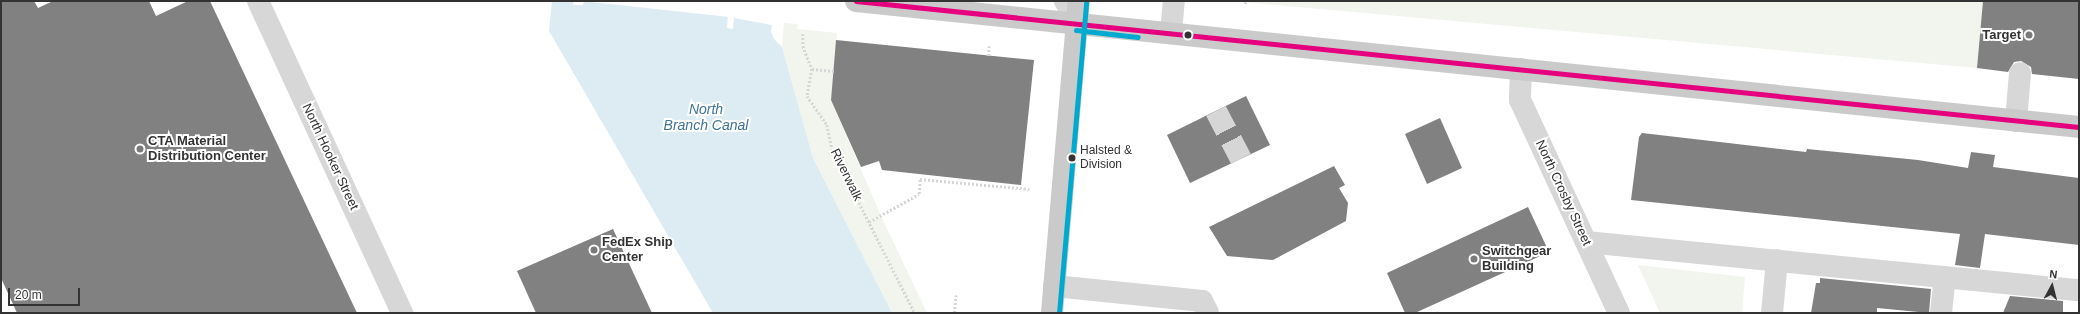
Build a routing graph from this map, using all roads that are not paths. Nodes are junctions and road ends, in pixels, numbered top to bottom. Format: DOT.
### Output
graph roads {
  1 [pos="258,1"];
  2 [pos="856,1"];
  3 [pos="1065,1"];
  4 [pos="1079,1"];
  5 [pos="1174,1"];
  6 [pos="1077,23"];
  7 [pos="1171,33"];
  8 [pos="1521,69"];
  9 [pos="2020,73"];
  10 [pos="2016,121"];
  11 [pos="2079,127"];
  12 [pos="1586,242"];
  13 [pos="1777,260"];
  14 [pos="1945,277"];
  15 [pos="1054,286"];
  16 [pos="2079,290"];
  17 [pos="402,313"];
  18 [pos="1052,313"];
  19 [pos="1208,313"];
  20 [pos="1620,313"];
  21 [pos="1772,313"];
  22 [pos="1941,313"];
  1 -- 17 [label="street, North Hooker Street"];
  2 -- 6 [label="main road"];
  3 -- 6 [label="street"];
  4 -- 6 [label="main road"];
  5 -- 7 [label="street"];
  6 -- 7 [label="main road"];
  6 -- 15 [label="main road"];
  7 -- 8 [label="main road"];
  8 -- 10 [label="main road"];
  8 -- 12 [label="street, North Crosby Street"];
  9 -- 10 [label="street"];
  10 -- 11 [label="main road"];
  12 -- 13 [label="street"];
  12 -- 20 [label="street, North Crosby Street"];
  13 -- 14 [label="street"];
  13 -- 21 [label="street"];
  14 -- 16 [label="street"];
  14 -- 22 [label="street"];
  15 -- 18 [label="main road"];
  15 -- 19 [label="street"];
}
